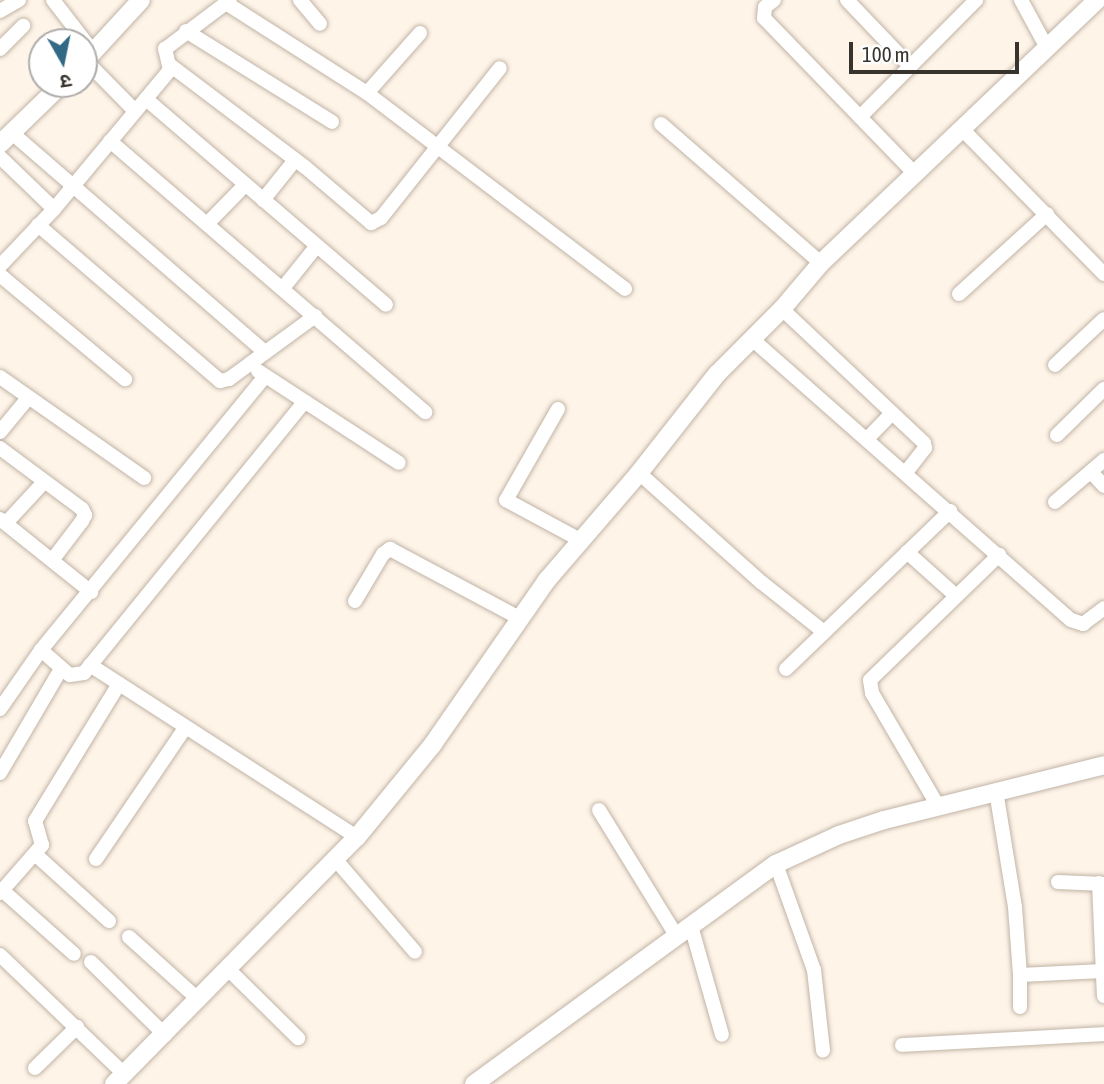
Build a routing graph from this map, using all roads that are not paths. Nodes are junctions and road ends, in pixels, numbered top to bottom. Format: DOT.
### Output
graph roads {
  1 [pos="19,0"];
  2 [pos="53,0"];
  3 [pos="141,0"];
  4 [pos="300,0"];
  5 [pos="774,0"];
  6 [pos="847,0"];
  7 [pos="976,0"];
  8 [pos="1021,0"];
  9 [pos="1097,0"];
  10 [pos="228,2"];
  11 [pos="0,11"];
  12 [pos="320,24"];
  13 [pos="23,26"];
  14 [pos="70,28"];
  15 [pos="186,31"];
  16 [pos="420,33"];
  17 [pos="1046,46"];
  18 [pos="98,48"];
  19 [pos="0,49"];
  20 [pos="170,65"];
  21 [pos="910,66"];
  22 [pos="500,68"];
  23 [pos="98,70"];
  24 [pos="367,93"];
  25 [pos="47,98"];
  26 [pos="146,99"];
  27 [pos="135,111"];
  28 [pos="860,117"];
  29 [pos="332,121"];
  30 [pos="661,124"];
  31 [pos="962,128"];
  32 [pos="6,138"];
  33 [pos="110,141"];
  34 [pos="439,147"];
  35 [pos="0,157"];
  36 [pos="295,160"];
  37 [pos="914,173"];
  38 [pos="74,185"];
  39 [pos="245,185"];
  40 [pos="263,200"];
  41 [pos="54,209"];
  42 [pos="1047,214"];
  43 [pos="208,223"];
  44 [pos="38,225"];
  45 [pos="316,247"];
  46 [pos="821,263"];
  47 [pos="0,266"];
  48 [pos="1104,274"];
  49 [pos="0,275"];
  50 [pos="283,288"];
  51 [pos="625,289"];
  52 [pos="959,294"];
  53 [pos="386,305"];
  54 [pos="782,309"];
  55 [pos="315,316"];
  56 [pos="1104,319"];
  57 [pos="752,339"];
  58 [pos="265,352"];
  59 [pos="248,365"];
  60 [pos="1055,365"];
  61 [pos="265,376"];
  62 [pos="0,377"];
  63 [pos="125,379"];
  64 [pos="1104,389"];
  65 [pos="29,397"];
  66 [pos="305,401"];
  67 [pos="558,409"];
  68 [pos="425,412"];
  69 [pos="892,412"];
  70 [pos="0,432"];
  71 [pos="1057,435"];
  72 [pos="867,439"];
  73 [pos="0,448"];
  74 [pos="1104,460"];
  75 [pos="398,463"];
  76 [pos="906,472"];
  77 [pos="1091,472"];
  78 [pos="639,473"];
  79 [pos="144,478"];
  80 [pos="44,482"];
  81 [pos="1104,486"];
  82 [pos="1055,502"];
  83 [pos="950,511"];
  84 [pos="3,521"];
  85 [pos="580,540"];
  86 [pos="907,552"];
  87 [pos="999,555"];
  88 [pos="53,559"];
  89 [pos="91,592"];
  90 [pos="956,596"];
  91 [pos="355,601"];
  92 [pos="1104,608"];
  93 [pos="519,618"];
  94 [pos="824,632"];
  95 [pos="41,650"];
  96 [pos="90,665"];
  97 [pos="61,669"];
  98 [pos="786,669"];
  99 [pos="119,684"];
  100 [pos="0,709"];
  101 [pos="185,728"];
  102 [pos="1104,765"];
  103 [pos="0,773"];
  104 [pos="996,791"];
  105 [pos="938,806"];
  106 [pos="599,810"];
  107 [pos="357,837"];
  108 [pos="35,854"];
  109 [pos="96,859"];
  110 [pos="336,860"];
  111 [pos="776,864"];
  112 [pos="1058,882"];
  113 [pos="1101,883"];
  114 [pos="1,892"];
  115 [pos="109,921"];
  116 [pos="684,931"];
  117 [pos="129,937"];
  118 [pos="415,952"];
  119 [pos="74,954"];
  120 [pos="0,955"];
  121 [pos="91,962"];
  122 [pos="227,968"];
  123 [pos="1103,971"];
  124 [pos="1020,975"];
  125 [pos="1104,996"];
  126 [pos="199,1000"];
  127 [pos="1020,1007"];
  128 [pos="77,1027"];
  129 [pos="1104,1034"];
  130 [pos="165,1035"];
  131 [pos="722,1035"];
  132 [pos="298,1038"];
  133 [pos="902,1045"];
  134 [pos="823,1050"];
  135 [pos="35,1068"];
  136 [pos="119,1079"];
  137 [pos="479,1082"];
  1 -- 11 [label="street"];
  2 -- 14 [label="street"];
  3 -- 18 [label="street"];
  4 -- 12 [label="street"];
  5 -- 28 [label="street"];
  6 -- 21 [label="street"];
  7 -- 21 [label="street"];
  8 -- 17 [label="street"];
  9 -- 17 [label="street"];
  10 -- 15 [label="street"];
  10 -- 24 [label="street"];
  13 -- 19 [label="street"];
  15 -- 20 [label="street"];
  15 -- 29 [label="street"];
  16 -- 24 [label="street"];
  17 -- 31 [label="street"];
  20 -- 26 [label="street"];
  20 -- 36 [label="street"];
  21 -- 28 [label="street"];
  22 -- 34 [label="street"];
  23 -- 27 [label="street"];
  24 -- 34 [label="street"];
  25 -- 32 [label="street"];
  26 -- 27 [label="street"];
  26 -- 39 [label="street"];
  27 -- 33 [label="street"];
  28 -- 37 [label="street"];
  30 -- 46 [label="street"];
  31 -- 37 [label="street"];
  31 -- 42 [label="street"];
  32 -- 38 [label="street"];
  33 -- 38 [label="street"];
  33 -- 43 [label="street"];
  34 -- 36 [label="street"];
  34 -- 51 [label="street"];
  35 -- 41 [label="street"];
  36 -- 40 [label="street"];
  37 -- 46 [label="street"];
  38 -- 41 [label="street"];
  38 -- 58 [label="street"];
  39 -- 40 [label="street"];
  39 -- 43 [label="street"];
  40 -- 45 [label="street"];
  41 -- 44 [label="street"];
  42 -- 48 [label="street"];
  42 -- 52 [label="street"];
  43 -- 50 [label="street"];
  44 -- 47 [label="street"];
  44 -- 59 [label="street"];
  45 -- 50 [label="street"];
  45 -- 53 [label="street"];
  46 -- 54 [label="street"];
  49 -- 63 [label="street"];
  50 -- 55 [label="street"];
  54 -- 57 [label="street"];
  54 -- 69 [label="street"];
  55 -- 58 [label="street"];
  55 -- 68 [label="street"];
  56 -- 60 [label="street"];
  57 -- 72 [label="street"];
  57 -- 78 [label="street"];
  58 -- 59 [label="street"];
  59 -- 61 [label="street"];
  61 -- 66 [label="street"];
  61 -- 89 [label="street"];
  62 -- 65 [label="street"];
  64 -- 71 [label="street"];
  65 -- 70 [label="street"];
  65 -- 79 [label="street"];
  66 -- 75 [label="street"];
  66 -- 96 [label="street"];
  67 -- 85 [label="street"];
  69 -- 72 [label="street"];
  69 -- 76 [label="street"];
  72 -- 76 [label="street"];
  73 -- 80 [label="street"];
  74 -- 77 [label="street"];
  76 -- 83 [label="street"];
  77 -- 81 [label="street"];
  77 -- 82 [label="street"];
  78 -- 85 [label="street"];
  78 -- 94 [label="street"];
  80 -- 84 [label="street"];
  80 -- 88 [label="street"];
  83 -- 86 [label="street"];
  83 -- 87 [label="street"];
  84 -- 88 [label="street"];
  85 -- 93 [label="street"];
  86 -- 90 [label="street"];
  86 -- 94 [label="street"];
  87 -- 90 [label="street"];
  87 -- 92 [label="street"];
  88 -- 89 [label="street"];
  89 -- 95 [label="street"];
  90 -- 105 [label="street"];
  91 -- 93 [label="street"];
  93 -- 107 [label="street"];
  94 -- 98 [label="street"];
  95 -- 97 [label="street"];
  95 -- 100 [label="street"];
  96 -- 97 [label="street"];
  96 -- 99 [label="street"];
  97 -- 103 [label="street"];
  99 -- 101 [label="street"];
  99 -- 108 [label="street"];
  101 -- 107 [label="street"];
  101 -- 109 [label="street"];
  102 -- 104 [label="street"];
  104 -- 105 [label="street"];
  104 -- 124 [label="street"];
  105 -- 111 [label="street"];
  106 -- 116 [label="street"];
  107 -- 110 [label="street"];
  108 -- 114 [label="street"];
  108 -- 115 [label="street"];
  110 -- 118 [label="street"];
  110 -- 122 [label="street"];
  111 -- 116 [label="street"];
  111 -- 134 [label="street"];
  112 -- 113 [label="street"];
  113 -- 123 [label="street"];
  114 -- 119 [label="street"];
  116 -- 131 [label="street"];
  116 -- 137 [label="street"];
  117 -- 126 [label="street"];
  120 -- 128 [label="street"];
  121 -- 130 [label="street"];
  122 -- 126 [label="street"];
  122 -- 132 [label="street"];
  123 -- 124 [label="street"];
  123 -- 125 [label="street"];
  124 -- 127 [label="street"];
  126 -- 130 [label="street"];
  128 -- 135 [label="street"];
  128 -- 136 [label="street"];
  129 -- 133 [label="street"];
  130 -- 136 [label="street"];
}
